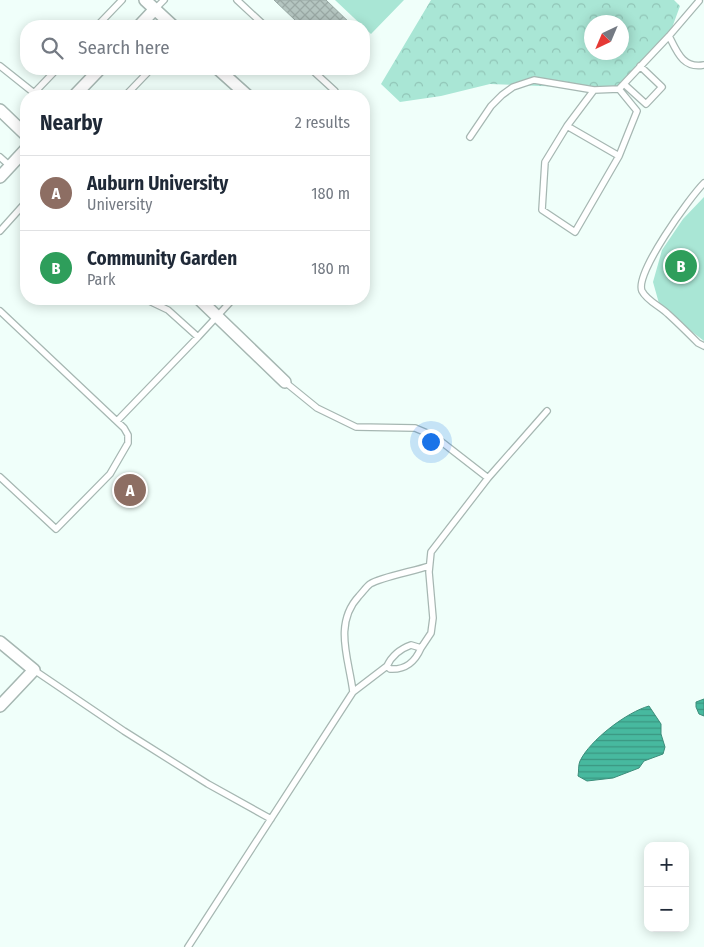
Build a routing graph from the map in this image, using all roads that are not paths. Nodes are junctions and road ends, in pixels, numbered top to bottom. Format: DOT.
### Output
graph roads {
  1 [pos="122,0"];
  2 [pos="145,0"];
  3 [pos="164,0"];
  4 [pos="237,0"];
  5 [pos="699,0"];
  6 [pos="704,3"];
  7 [pos="155,9"];
  8 [pos="103,20"];
  9 [pos="145,20"];
  10 [pos="167,20"];
  11 [pos="259,20"];
  12 [pos="669,36"];
  13 [pos="704,65"];
  14 [pos="0,66"];
  15 [pos="640,66"];
  16 [pos="51,75"];
  17 [pos="94,75"];
  18 [pos="146,75"];
  19 [pos="225,75"];
  20 [pos="318,75"];
  21 [pos="624,84"];
  22 [pos="619,89"];
  23 [pos="30,90"];
  24 [pos="37,90"];
  25 [pos="80,90"];
  26 [pos="131,90"];
  27 [pos="241,90"];
  28 [pos="334,90"];
  29 [pos="594,90"];
  30 [pos="0,110"];
  31 [pos="567,126"];
  32 [pos="20,129"];
  33 [pos="470,137"];
  34 [pos="20,155"];
  35 [pos="619,156"];
  36 [pos="0,157"];
  37 [pos="10,166"];
  38 [pos="0,177"];
  39 [pos="704,183"];
  40 [pos="20,208"];
  41 [pos="0,230"];
  42 [pos="158,305"];
  43 [pos="205,305"];
  44 [pos="227,305"];
  45 [pos="0,311"];
  46 [pos="217,316"];
  47 [pos="198,337"];
  48 [pos="704,346"];
  49 [pos="286,382"];
  50 [pos="547,411"];
  51 [pos="117,421"];
  52 [pos="0,477"];
  53 [pos="488,478"];
  54 [pos="430,566"];
  55 [pos="0,642"];
  56 [pos="421,648"];
  57 [pos="387,666"];
  58 [pos="34,670"];
  59 [pos="354,692"];
  60 [pos="0,706"];
  61 [pos="270,818"];
  62 [pos="188,947"];
  1 -- 8 [label="lane"];
  2 -- 7 [label="street"];
  3 -- 7 [label="lane"];
  4 -- 11 [label="lane"];
  5 -- 6 [label="lane"];
  5 -- 12 [label="lane"];
  7 -- 9 [label="street"];
  7 -- 10 [label="street"];
  12 -- 13 [label="lane"];
  12 -- 15 [label="lane"];
  14 -- 23 [label="lane"];
  15 -- 21 [label="lane"];
  15 -- 21 [label="lane"];
  16 -- 24 [label="lane"];
  17 -- 25 [label="street"];
  18 -- 26 [label="lane"];
  19 -- 27 [label="street"];
  20 -- 28 [label="lane"];
  21 -- 22 [label="lane"];
  22 -- 29 [label="lane"];
  22 -- 35 [label="lane"];
  29 -- 31 [label="lane"];
  29 -- 33 [label="lane"];
  30 -- 32 [label="street"];
  31 -- 35 [label="lane"];
  31 -- 35 [label="lane"];
  34 -- 37 [label="street"];
  36 -- 37 [label="lane"];
  37 -- 38 [label="street"];
  39 -- 48 [label="lane"];
  40 -- 41 [label="lane"];
  42 -- 47 [label="lane"];
  43 -- 46 [label="street"];
  44 -- 46 [label="lane"];
  45 -- 51 [label="lane"];
  46 -- 47 [label="lane"];
  46 -- 49 [label="street"];
  47 -- 51 [label="lane"];
  49 -- 53 [label="lane"];
  50 -- 53 [label="lane"];
  51 -- 52 [label="lane"];
  53 -- 54 [label="lane"];
  54 -- 56 [label="lane"];
  54 -- 59 [label="lane"];
  55 -- 58 [label="street"];
  56 -- 57 [label="lane"];
  56 -- 57 [label="lane"];
  57 -- 59 [label="lane"];
  58 -- 60 [label="street"];
  58 -- 61 [label="lane"];
  59 -- 61 [label="lane"];
  61 -- 62 [label="lane"];
}
